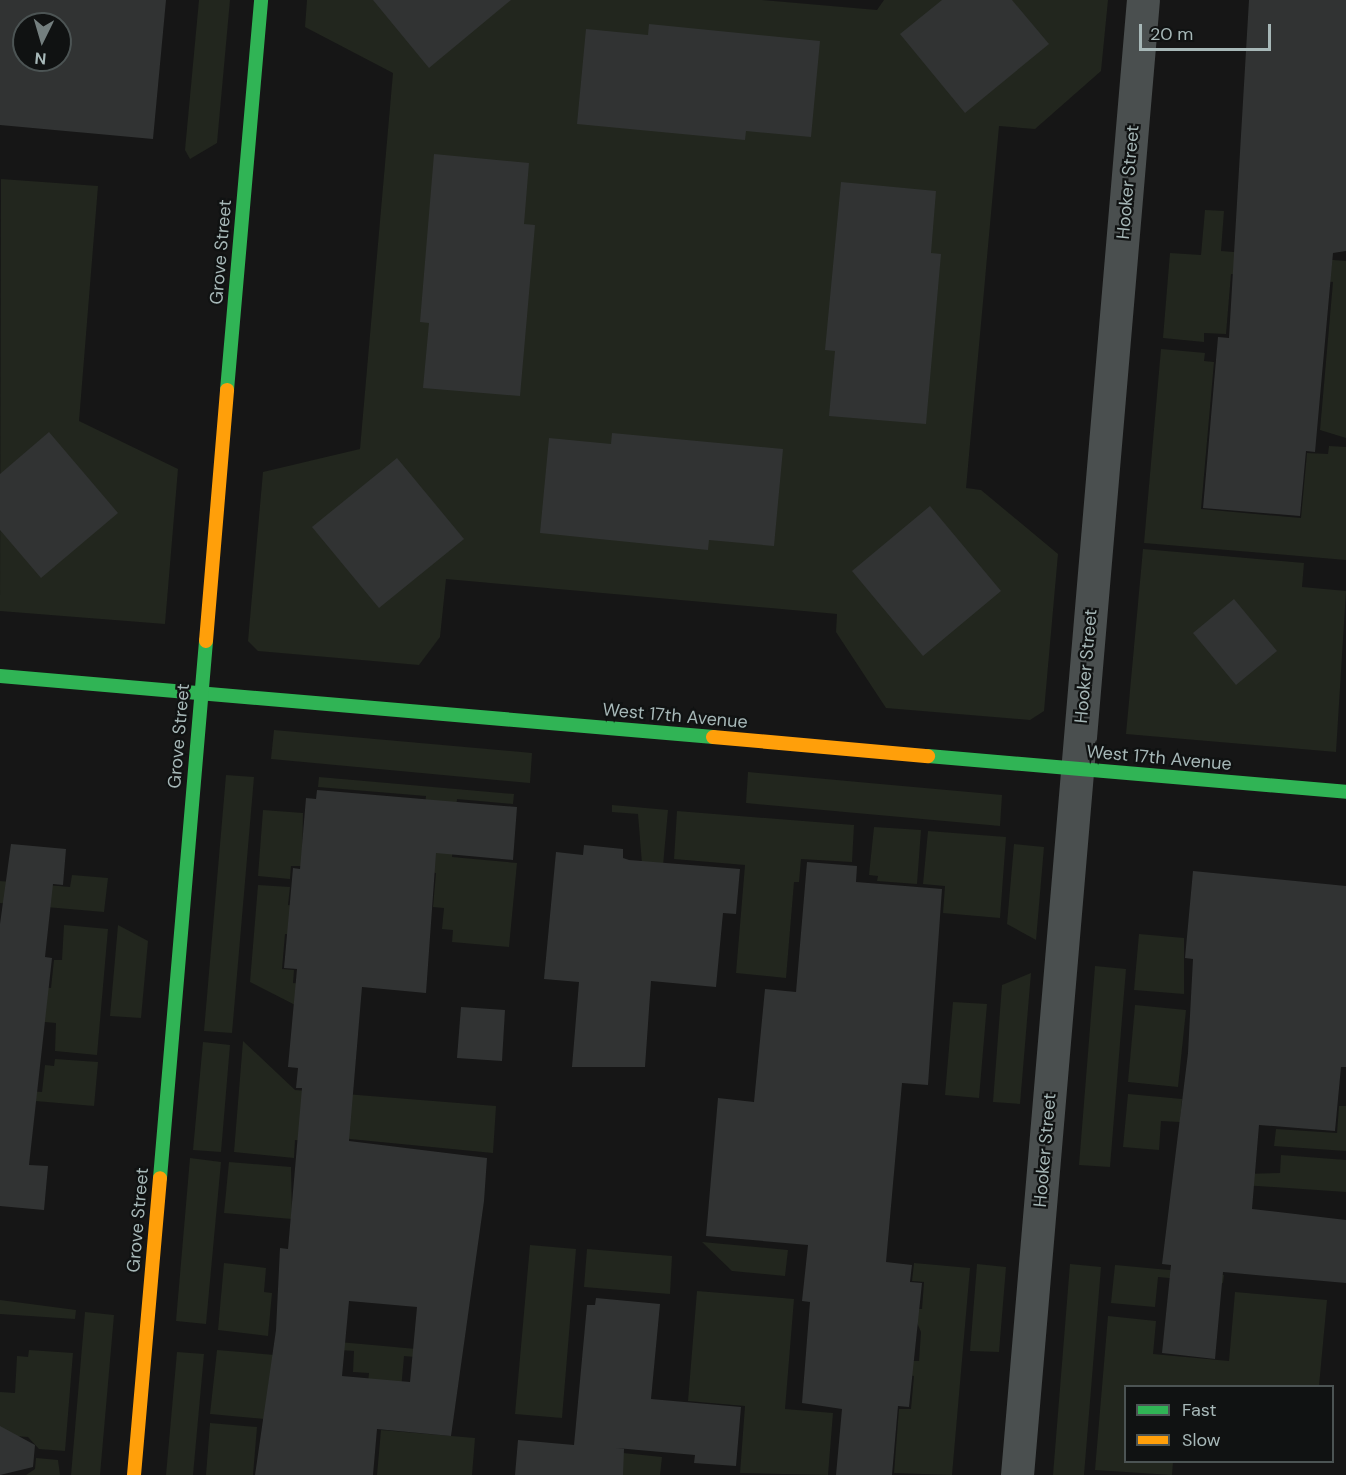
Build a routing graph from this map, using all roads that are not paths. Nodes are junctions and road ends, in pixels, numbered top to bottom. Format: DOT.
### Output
graph roads {
  1 [pos="261,0"];
  2 [pos="1143,0"];
  3 [pos="0,676"];
  4 [pos="201,693"];
  5 [pos="1077,769"];
  6 [pos="1346,792"];
  7 [pos="134,1475"];
  8 [pos="1017,1475"];
  1 -- 4 [label="street, Grove Street"];
  2 -- 5 [label="street, Hooker Street"];
  3 -- 4 [label="street, West 17th Avenue"];
  4 -- 5 [label="street, West 17th Avenue"];
  4 -- 7 [label="street, Grove Street"];
  5 -- 6 [label="street, West 17th Avenue"];
  5 -- 8 [label="street, Hooker Street"];
}
